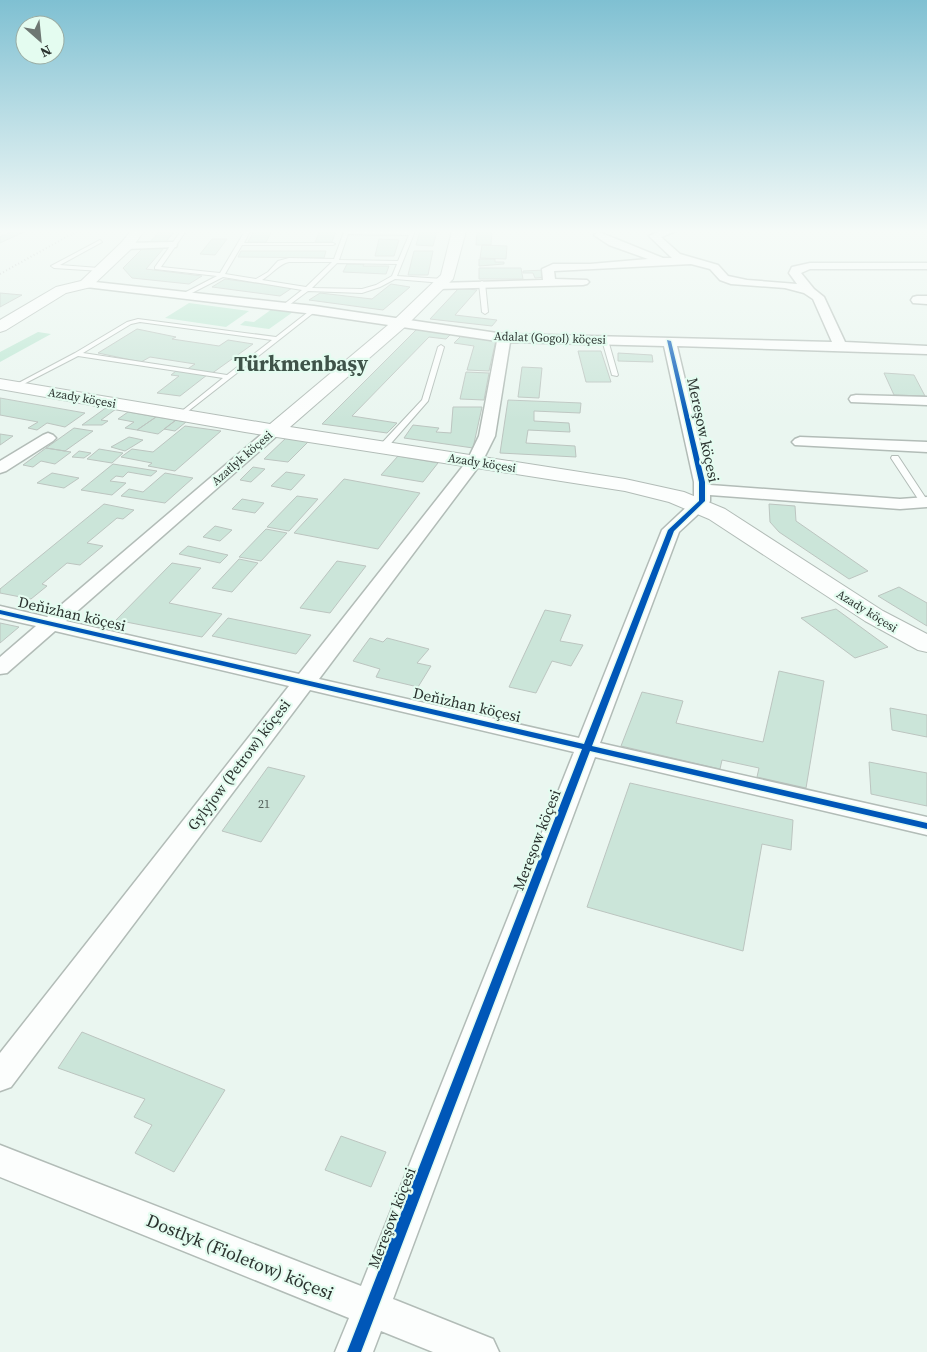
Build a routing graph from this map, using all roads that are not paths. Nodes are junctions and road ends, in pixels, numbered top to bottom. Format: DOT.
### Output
graph roads {
  1 [pos="55,294"];
  2 [pos="85,294"];
  3 [pos="186,294"];
  4 [pos="300,294"];
  5 [pos="430,294"];
  6 [pos="483,294"];
  7 [pos="812,294"];
  8 [pos="65,306"];
  9 [pos="285,306"];
  10 [pos="314,310"];
  11 [pos="485,312"];
  12 [pos="49,316"];
  13 [pos="400,323"];
  14 [pos="0,327"];
  15 [pos="504,338"];
  16 [pos="278,339"];
  17 [pos="605,340"];
  18 [pos="669,341"];
  19 [pos="0,344"];
  20 [pos="840,346"];
  21 [pos="440,347"];
  22 [pos="927,350"];
  23 [pos="77,354"];
  24 [pos="615,374"];
  25 [pos="229,377"];
  26 [pos="7,386"];
  27 [pos="856,399"];
  28 [pos="927,401"];
  29 [pos="180,415"];
  30 [pos="275,430"];
  31 [pos="48,438"];
  32 [pos="800,442"];
  33 [pos="383,447"];
  34 [pos="927,447"];
  35 [pos="895,458"];
  36 [pos="474,462"];
  37 [pos="0,468"];
  38 [pos="701,497"];
  39 [pos="926,503"];
  40 [pos="0,612"];
  41 [pos="50,623"];
  42 [pos="927,644"];
  43 [pos="0,668"];
  44 [pos="303,682"];
  45 [pos="587,747"];
  46 [pos="927,826"];
  47 [pos="0,1077"];
  48 [pos="0,1161"];
  49 [pos="371,1309"];
  50 [pos="354,1352"];
  51 [pos="480,1352"];
  1 -- 14 [label="main road"];
  2 -- 8 [label="main road"];
  3 -- 9 [label="street, Adalat (Gogol) köçesi"];
  4 -- 9 [label="lane"];
  5 -- 13 [label="main road, Azatlyk köçesi"];
  6 -- 11 [label="lane"];
  7 -- 20 [label="street"];
  9 -- 10 [label="street, Adalat (Gogol) köçesi"];
  10 -- 13 [label="street, Adalat (Gogol) köçesi"];
  10 -- 16 [label="lane"];
  12 -- 19 [label="main road"];
  13 -- 15 [label="street, Adalat (Gogol) köçesi"];
  13 -- 30 [label="main road, Azatlyk köçesi"];
  15 -- 17 [label="street, Adalat (Gogol) köçesi"];
  15 -- 36 [label="street, Gylyjow (Petrow) köçesi"];
  16 -- 23 [label="lane"];
  16 -- 25 [label="lane"];
  17 -- 18 [label="street, Adalat (Gogol) köçesi"];
  17 -- 24 [label="lane"];
  18 -- 20 [label="street, Adalat (Gogol) köçesi"];
  18 -- 38 [label="street, Mereşow köçesi"];
  20 -- 22 [label="street, Adalat (Gogol) köçesi"];
  21 -- 33 [label="lane"];
  23 -- 25 [label="lane"];
  23 -- 26 [label="lane"];
  25 -- 29 [label="lane"];
  26 -- 29 [label="main road, Azady köçesi"];
  27 -- 28 [label="street"];
  29 -- 30 [label="main road, Azady köçesi"];
  30 -- 33 [label="main road, Azady köçesi"];
  30 -- 41 [label="street, Azatlyk köçesi"];
  31 -- 37 [label="street"];
  32 -- 34 [label="street"];
  33 -- 36 [label="main road, Azady köçesi"];
  35 -- 39 [label="lane"];
  36 -- 38 [label="main road, Azady köçesi"];
  36 -- 44 [label="street, Gylyjow (Petrow) köçesi"];
  38 -- 39 [label="street"];
  38 -- 42 [label="main road, Azady köçesi"];
  38 -- 45 [label="street, Mereşow köçesi"];
  40 -- 41 [label="street, Deňizhan köçesi"];
  41 -- 43 [label="street, Azatlyk köçesi"];
  41 -- 44 [label="street, Deňizhan köçesi"];
  44 -- 45 [label="street, Deňizhan köçesi"];
  44 -- 47 [label="street, Gylyjow (Petrow) köçesi"];
  45 -- 46 [label="street, Deňizhan köçesi"];
  45 -- 49 [label="street, Mereşow köçesi"];
  48 -- 49 [label="street, Dostlyk (Fioletow) köçesi"];
  49 -- 50 [label="street, Mereşow köçesi"];
  49 -- 51 [label="street, Dostlyk (Fioletow) köçesi"];
}
